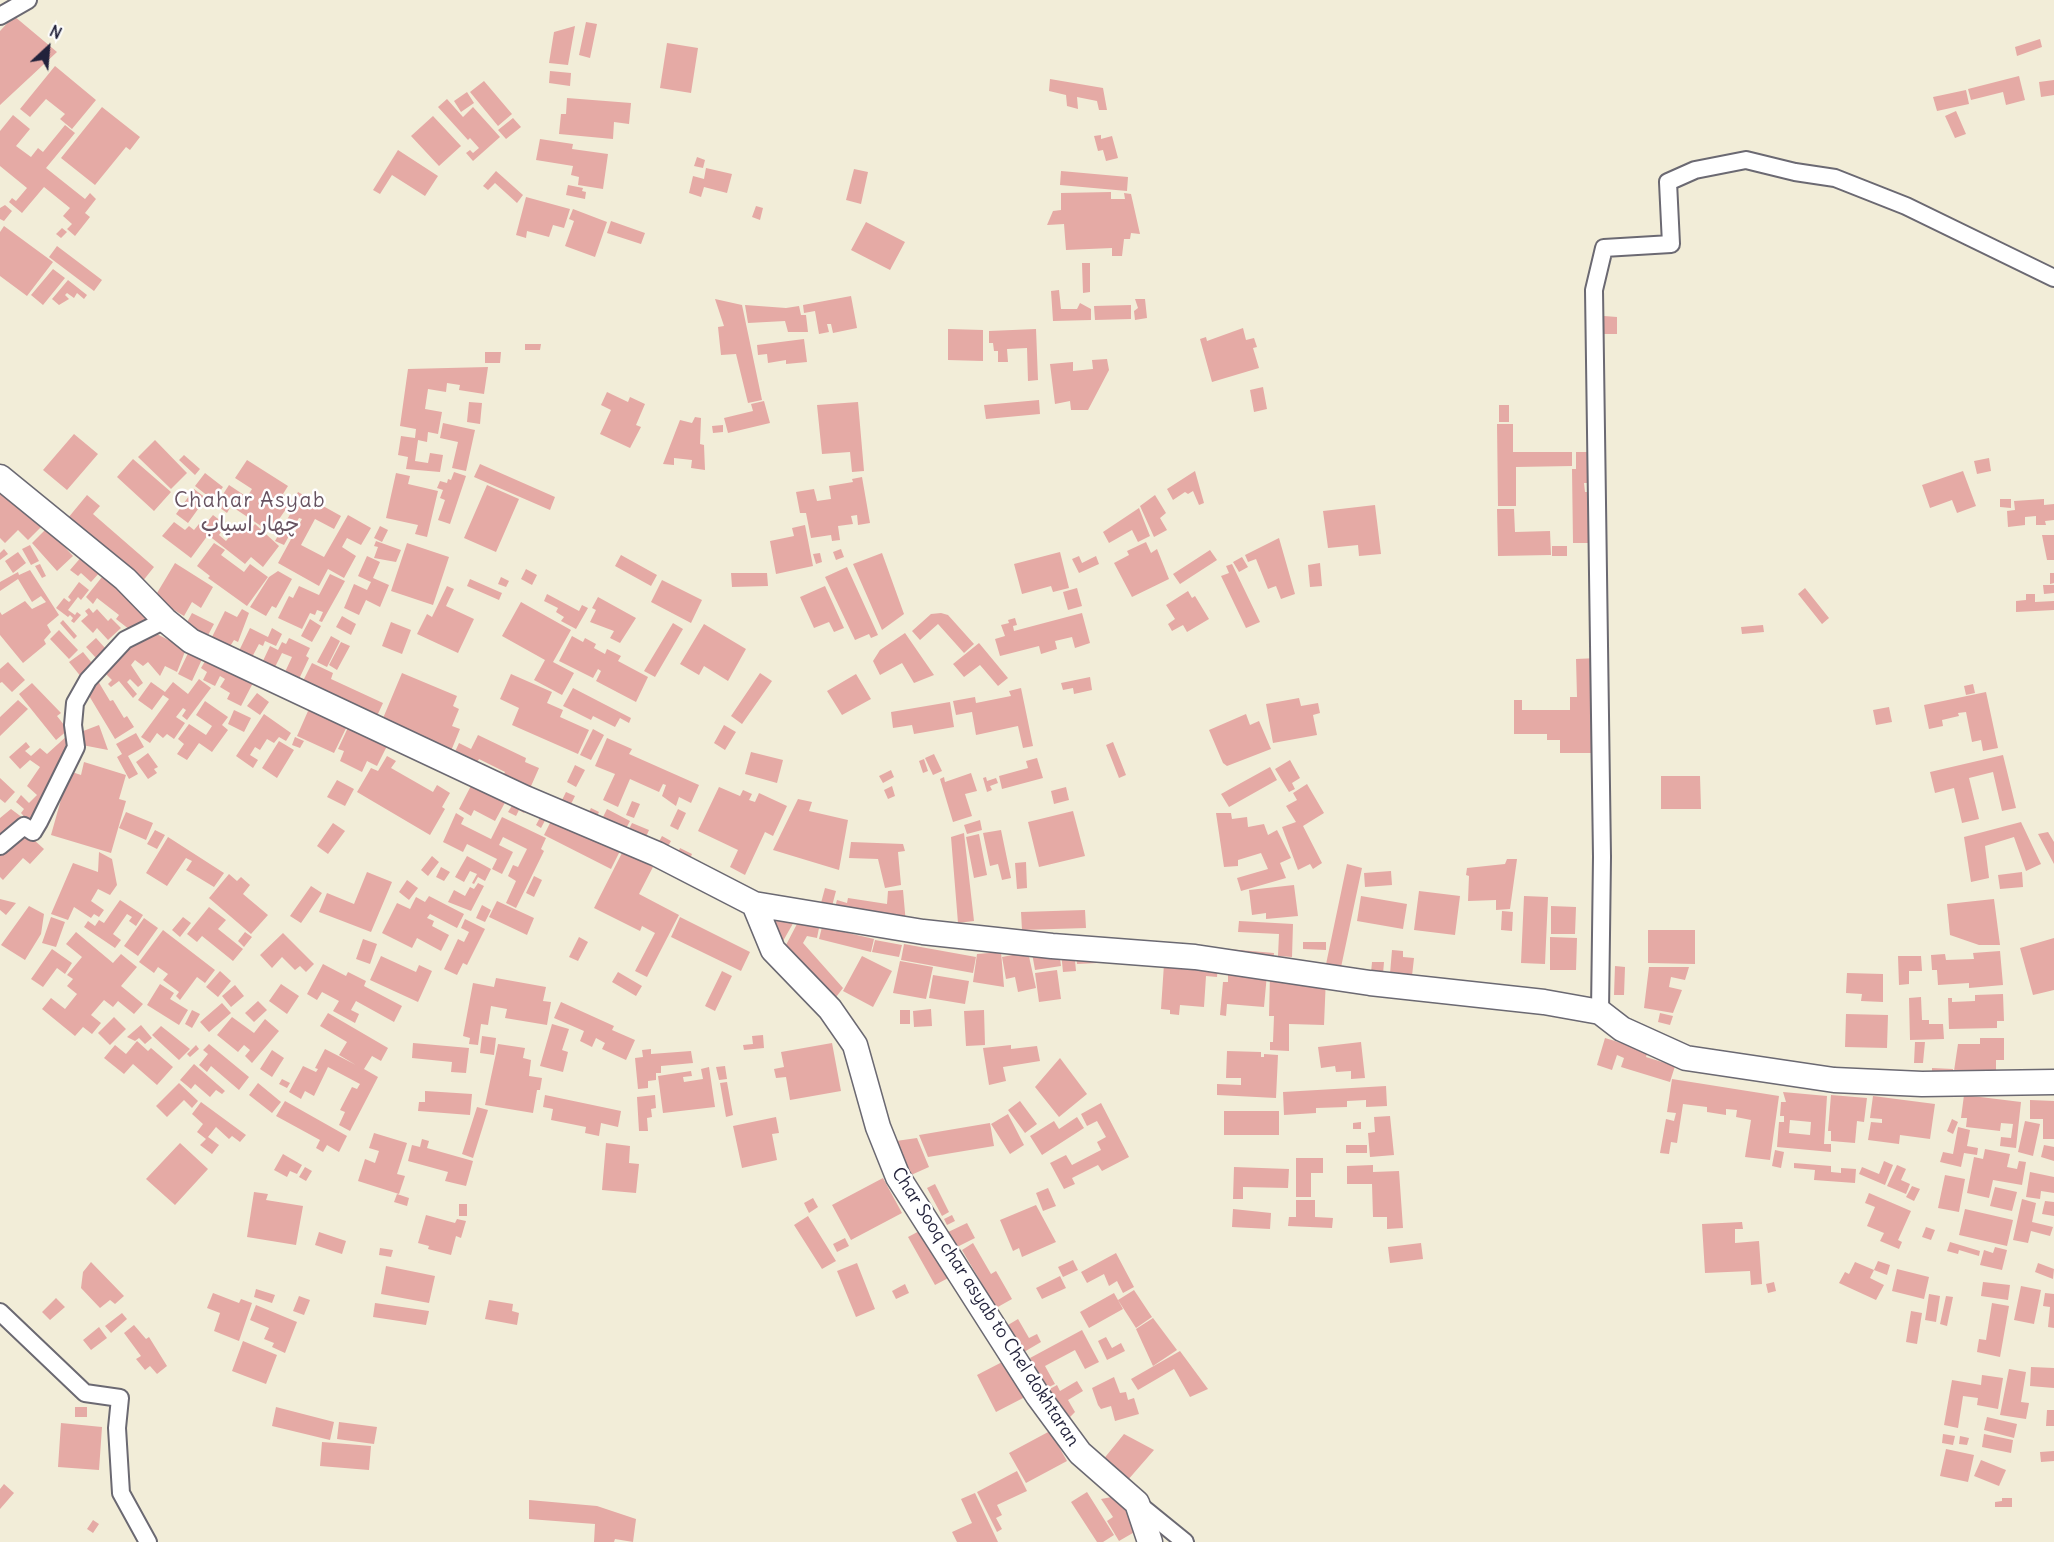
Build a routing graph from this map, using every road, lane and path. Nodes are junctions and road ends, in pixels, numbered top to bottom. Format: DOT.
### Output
graph roads {
  1 [pos="28,0"];
  2 [pos="0,16"];
  3 [pos="2054,278"];
  4 [pos="0,477"];
  5 [pos="165,620"];
  6 [pos="0,846"];
  7 [pos="753,904"];
  8 [pos="1600,1012"];
  9 [pos="2054,1082"];
  10 [pos="0,1312"];
  11 [pos="1137,1503"];
  12 [pos="148,1542"];
  13 [pos="1150,1542"];
  14 [pos="1185,1542"];
  1 -- 2 [label="street"];
  3 -- 8 [label="street"];
  4 -- 5 [label="street"];
  5 -- 6 [label="street"];
  5 -- 7 [label="street"];
  7 -- 8 [label="street"];
  7 -- 11 [label="street, Char Sooq char asyab to Chel dokhtaran"];
  8 -- 9 [label="street"];
  10 -- 12 [label="street"];
  11 -- 13 [label="street"];
  11 -- 14 [label="street"];
}
